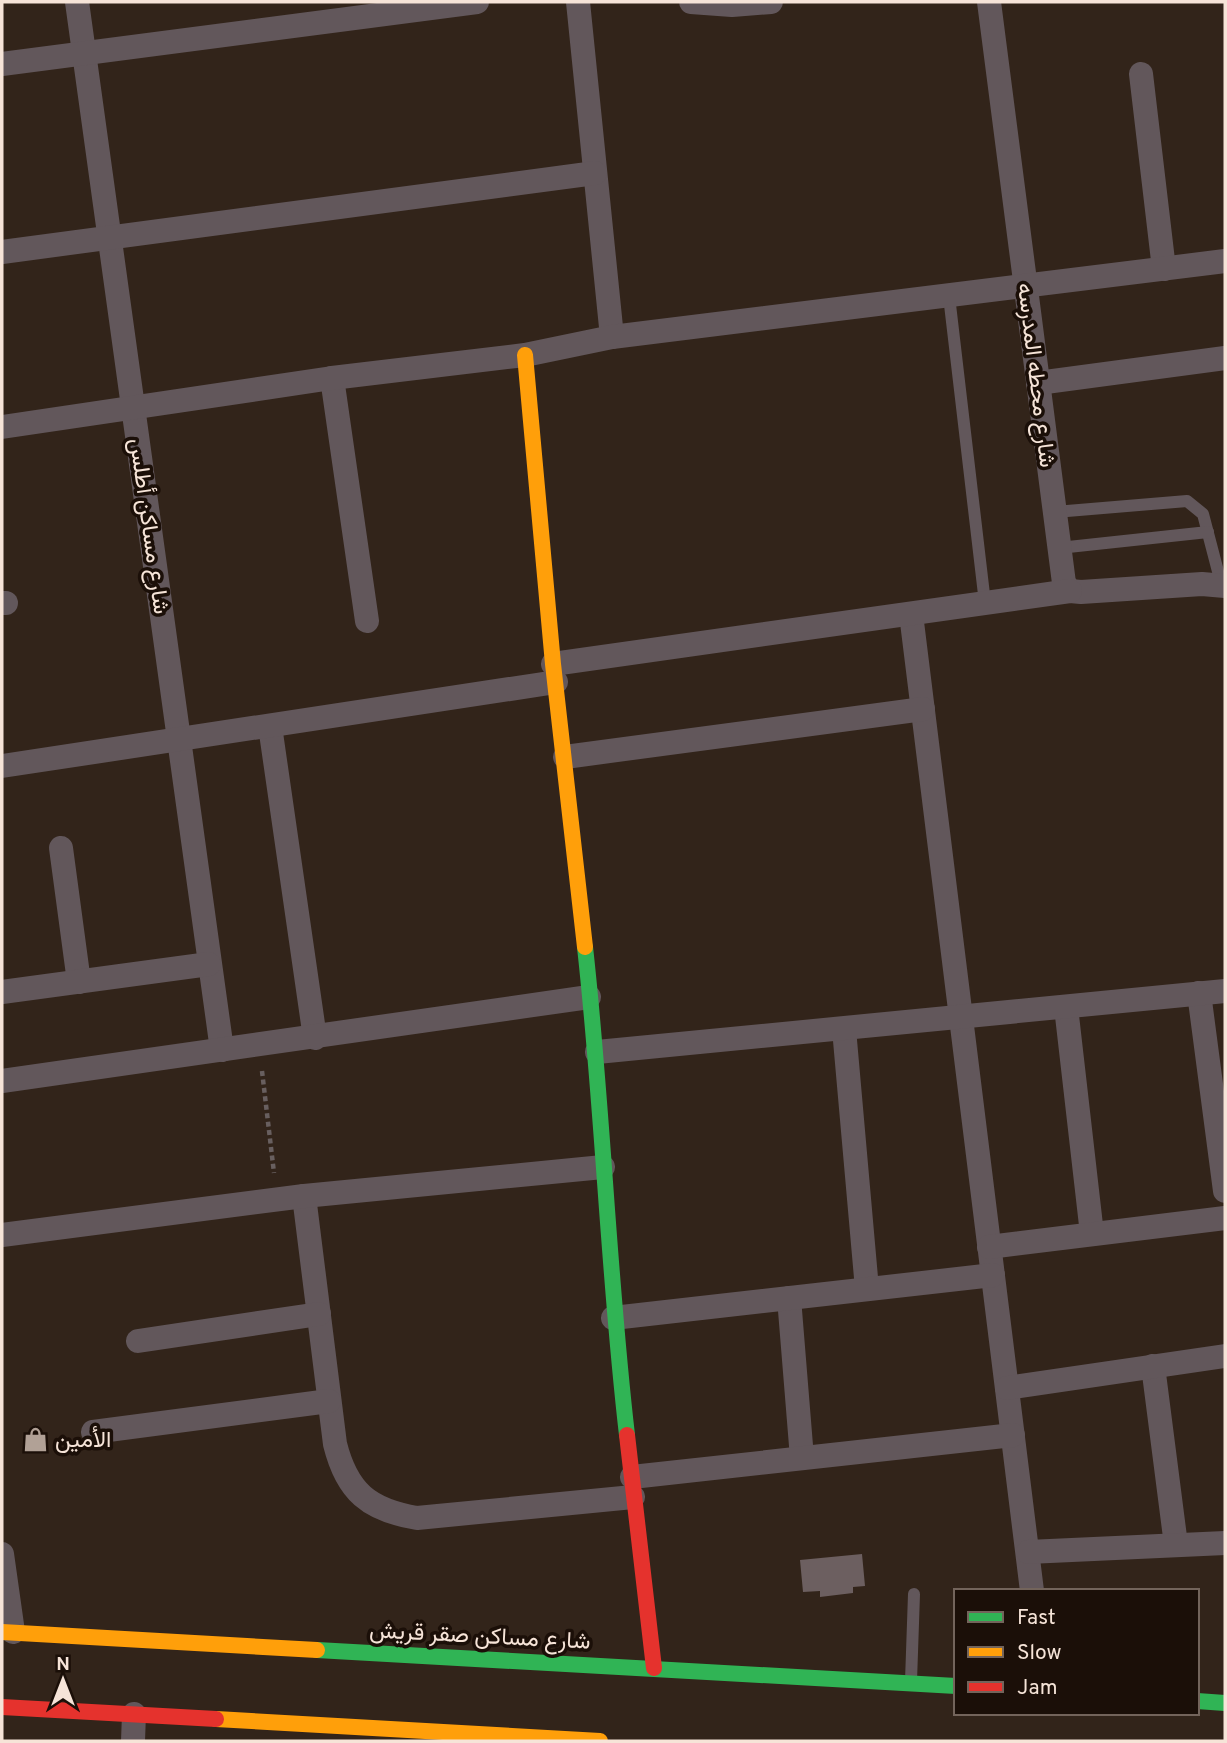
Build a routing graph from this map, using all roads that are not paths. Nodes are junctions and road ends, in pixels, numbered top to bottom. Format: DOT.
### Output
graph roads {
  1 [pos="77,2"];
  2 [pos="477,2"];
  3 [pos="578,2"];
  4 [pos="691,2"];
  5 [pos="771,2"];
  6 [pos="989,2"];
  7 [pos="85,52"];
  8 [pos="2,64"];
  9 [pos="1141,74"];
  10 [pos="595,173"];
  11 [pos="110,238"];
  12 [pos="2,252"];
  13 [pos="1225,261"];
  14 [pos="1164,269"];
  15 [pos="1026,285"];
  16 [pos="949,296"];
  17 [pos="612,337"];
  18 [pos="525,355"];
  19 [pos="1225,358"];
  20 [pos="332,378"];
  21 [pos="1038,383"];
  22 [pos="133,407"];
  23 [pos="2,427"];
  24 [pos="1055,512"];
  25 [pos="1208,533"];
  26 [pos="1059,548"];
  27 [pos="1223,584"];
  28 [pos="1070,590"];
  29 [pos="985,603"];
  30 [pos="911,614"];
  31 [pos="366,621"];
  32 [pos="554,673"];
  33 [pos="923,709"];
  34 [pos="270,726"];
  35 [pos="181,738"];
  36 [pos="565,757"];
  37 [pos="2,765"];
  38 [pos="61,848"];
  39 [pos="209,964"];
  40 [pos="79,982"];
  41 [pos="1225,991"];
  42 [pos="2,992"];
  43 [pos="1199,993"];
  44 [pos="589,997"];
  45 [pos="1066,1007"];
  46 [pos="961,1017"];
  47 [pos="844,1029"];
  48 [pos="315,1038"];
  49 [pos="222,1050"];
  50 [pos="597,1052"];
  51 [pos="2,1082"];
  52 [pos="603,1167"];
  53 [pos="1225,1191"];
  54 [pos="304,1196"];
  55 [pos="1225,1218"];
  56 [pos="1092,1234"];
  57 [pos="2,1235"];
  58 [pos="989,1247"];
  59 [pos="993,1275"];
  60 [pos="867,1289"];
  61 [pos="789,1298"];
  62 [pos="319,1314"];
  63 [pos="613,1318"];
  64 [pos="138,1341"];
  65 [pos="1225,1356"];
  66 [pos="1153,1366"];
  67 [pos="1007,1388"];
  68 [pos="329,1401"];
  69 [pos="93,1432"];
  70 [pos="1013,1435"];
  71 [pos="803,1458"];
  72 [pos="633,1487"];
  73 [pos="1225,1543"];
  74 [pos="1175,1545"];
  75 [pos="1028,1552"];
  76 [pos="2,1554"];
  77 [pos="1032,1589"];
  78 [pos="914,1594"];
  79 [pos="8,1632"];
  80 [pos="654,1668"];
  81 [pos="911,1683"];
  82 [pos="954,1686"];
  83 [pos="1199,1701"];
  84 [pos="1225,1703"];
  85 [pos="2,1707"];
  86 [pos="134,1714"];
  87 [pos="461,1737"];
  88 [pos="133,1741"];
  89 [pos="600,1741"];
  1 -- 7 [label="street, شارع مساكن أطلس"];
  2 -- 7 [label="street"];
  3 -- 10 [label="street"];
  4 -- 5 [label="street"];
  6 -- 15 [label="street, شارع محطه المدرسه"];
  7 -- 8 [label="street"];
  7 -- 11 [label="street, شارع مساكن أطلس"];
  9 -- 14 [label="street"];
  10 -- 11 [label="street"];
  10 -- 17 [label="street"];
  11 -- 12 [label="street"];
  11 -- 22 [label="street, شارع مساكن أطلس"];
  13 -- 14 [label="street"];
  14 -- 15 [label="street"];
  15 -- 16 [label="street"];
  15 -- 21 [label="street, شارع محطه المدرسه"];
  16 -- 17 [label="street"];
  16 -- 29 [label="lane"];
  17 -- 18 [label="street"];
  18 -- 20 [label="street"];
  18 -- 32 [label="street"];
  19 -- 21 [label="street"];
  20 -- 22 [label="street"];
  20 -- 31 [label="street"];
  21 -- 24 [label="street, شارع محطه المدرسه"];
  22 -- 23 [label="street"];
  22 -- 35 [label="street, شارع مساكن أطلس"];
  24 -- 25 [label="lane"];
  24 -- 26 [label="street, شارع محطه المدرسه"];
  25 -- 26 [label="lane"];
  25 -- 27 [label="lane"];
  26 -- 28 [label="street, شارع محطه المدرسه"];
  27 -- 28 [label="street"];
  28 -- 29 [label="street"];
  29 -- 30 [label="street"];
  30 -- 32 [label="street"];
  30 -- 33 [label="street"];
  32 -- 34 [label="street"];
  32 -- 36 [label="street"];
  33 -- 36 [label="street"];
  33 -- 46 [label="street"];
  34 -- 35 [label="street"];
  34 -- 48 [label="street"];
  35 -- 37 [label="street"];
  35 -- 39 [label="street, شارع مساكن أطلس"];
  36 -- 44 [label="street"];
  38 -- 40 [label="street"];
  39 -- 40 [label="street"];
  39 -- 49 [label="street, شارع مساكن أطلس"];
  40 -- 42 [label="street"];
  41 -- 43 [label="street"];
  43 -- 45 [label="street"];
  43 -- 53 [label="street"];
  44 -- 48 [label="street"];
  44 -- 50 [label="street"];
  45 -- 46 [label="street"];
  45 -- 56 [label="street"];
  46 -- 47 [label="street"];
  46 -- 58 [label="street"];
  47 -- 50 [label="street"];
  47 -- 60 [label="street"];
  48 -- 49 [label="street"];
  49 -- 51 [label="street"];
  50 -- 52 [label="street"];
  52 -- 54 [label="street"];
  52 -- 63 [label="street"];
  54 -- 57 [label="street"];
  54 -- 62 [label="street"];
  55 -- 56 [label="street"];
  56 -- 58 [label="street"];
  58 -- 59 [label="street"];
  59 -- 60 [label="street"];
  59 -- 67 [label="street"];
  60 -- 61 [label="street"];
  61 -- 63 [label="street"];
  61 -- 71 [label="street"];
  62 -- 64 [label="street"];
  62 -- 68 [label="street"];
  63 -- 72 [label="street"];
  65 -- 66 [label="street"];
  66 -- 67 [label="street"];
  66 -- 74 [label="street"];
  67 -- 70 [label="street"];
  68 -- 69 [label="street"];
  68 -- 72 [label="street"];
  70 -- 71 [label="street"];
  70 -- 75 [label="street"];
  71 -- 72 [label="street"];
  72 -- 80 [label="street"];
  73 -- 74 [label="street"];
  74 -- 75 [label="street"];
  75 -- 77 [label="street"];
  76 -- 79 [label="street"];
  78 -- 81 [label="lane"];
  79 -- 80 [label="street, شارع مساكن صقر قريش"];
  80 -- 81 [label="street, شارع مساكن صقر قريش"];
  81 -- 82 [label="street, شارع مساكن صقر قريش"];
  83 -- 84 [label="street"];
  85 -- 86 [label="street"];
  86 -- 87 [label="street"];
  86 -- 88 [label="street"];
  87 -- 89 [label="street"];
}
